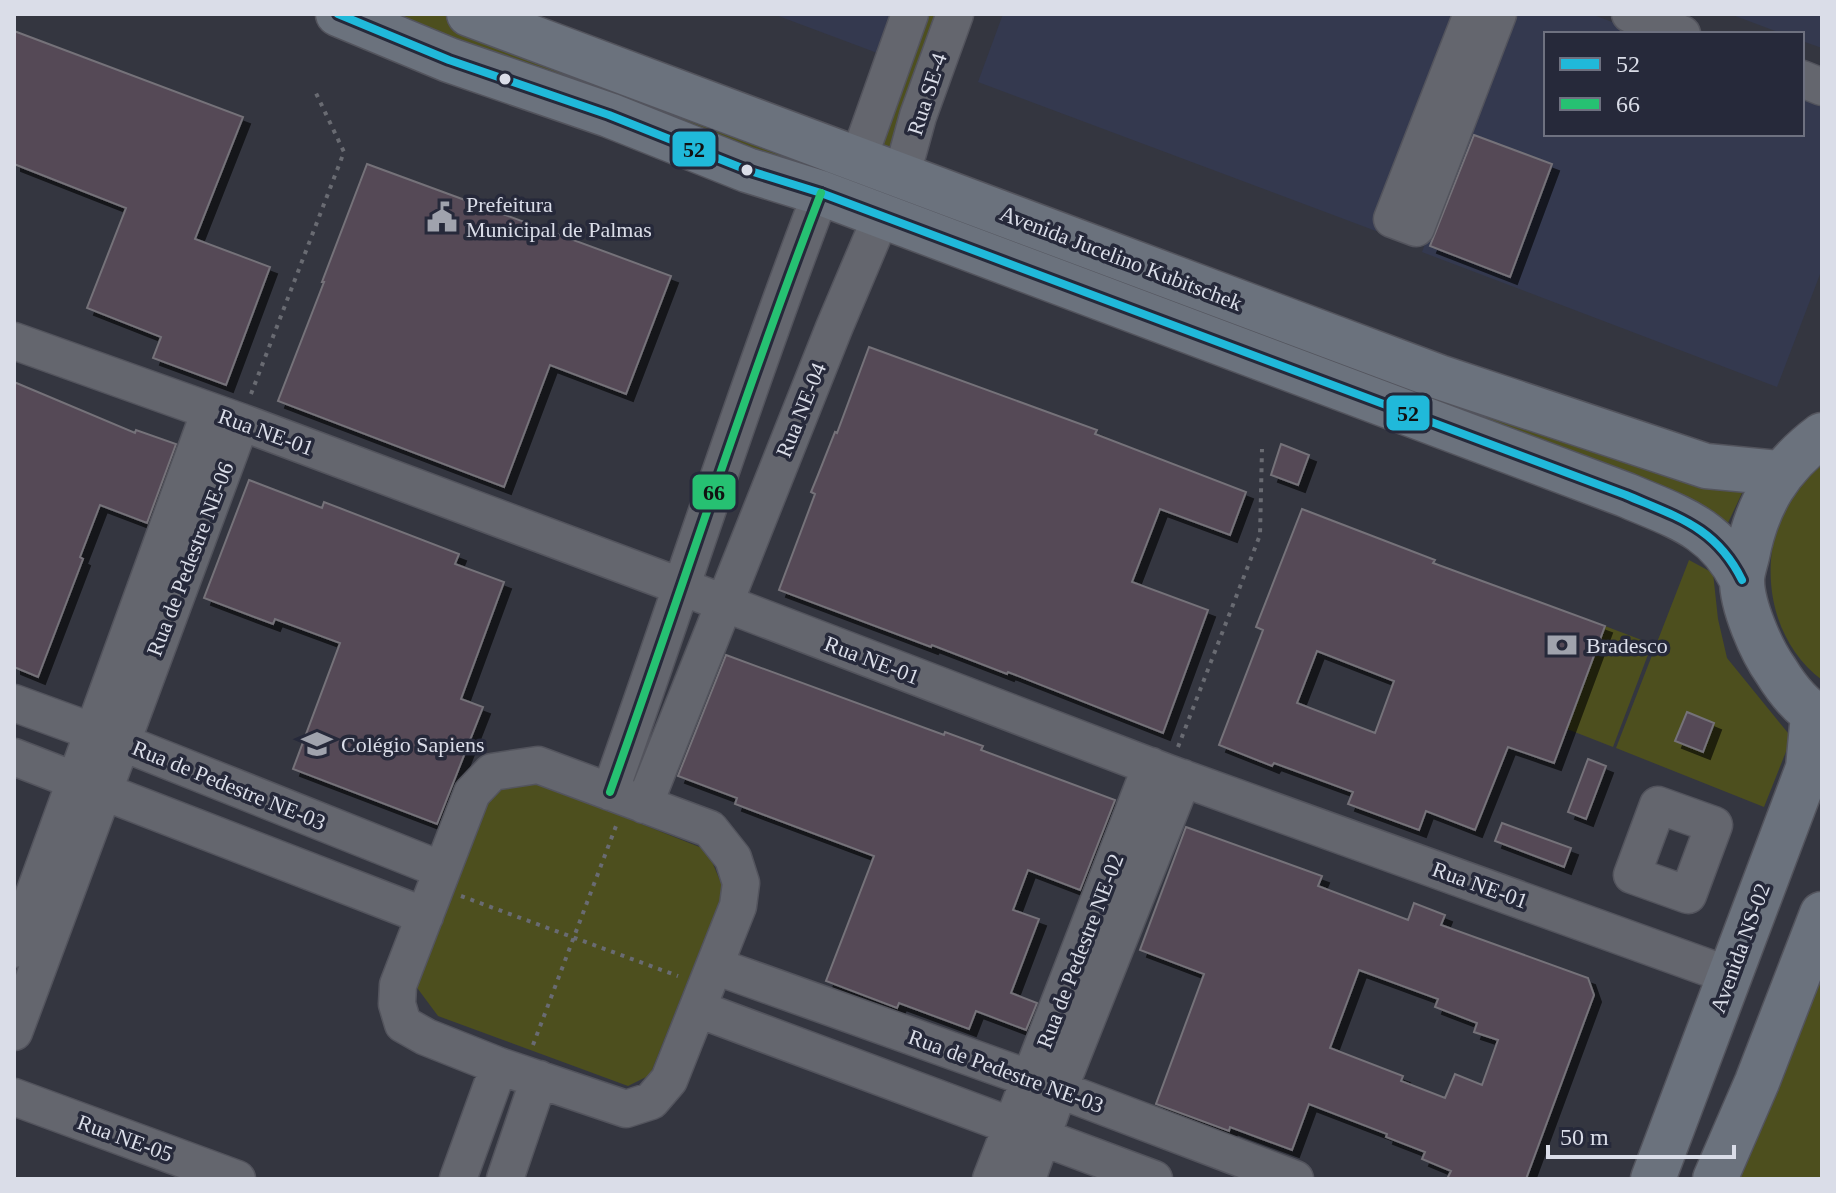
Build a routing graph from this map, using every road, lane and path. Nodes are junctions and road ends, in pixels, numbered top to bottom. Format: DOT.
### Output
graph roads {
  1 [pos="338,14"];
  2 [pos="469,14"];
  3 [pos="910,14"];
  4 [pos="955,14"];
  5 [pos="1472,14"];
  6 [pos="1498,14"];
  7 [pos="1630,14"];
  8 [pos="1677,32"];
  9 [pos="314,89"];
  10 [pos="858,160"];
  11 [pos="902,174"];
  12 [pos="821,193"];
  13 [pos="881,217"];
  14 [pos="14,341"];
  15 [pos="226,417"];
  16 [pos="1822,435"];
  17 [pos="1262,449"];
  18 [pos="1780,473"];
  19 [pos="1742,580"];
  20 [pos="683,588"];
  21 [pos="723,604"];
  22 [pos="14,703"];
  23 [pos="1818,717"];
  24 [pos="107,737"];
  25 [pos="14,757"];
  26 [pos="1167,773"];
  27 [pos="90,786"];
  28 [pos="627,798"];
  29 [pos="434,891"];
  30 [pos="1822,914"];
  31 [pos="574,938"];
  32 [pos="14,949"];
  33 [pos="1731,976"];
  34 [pos="707,987"];
  35 [pos="14,1032"];
  36 [pos="520,1073"];
  37 [pos="1045,1084"];
  38 [pos="14,1097"];
  39 [pos="1026,1132"];
  40 [pos="237,1179"];
  41 [pos="458,1179"];
  42 [pos="505,1179"];
  43 [pos="991,1179"];
  44 [pos="1027,1179"];
  45 [pos="1154,1179"];
  46 [pos="1295,1179"];
  47 [pos="1653,1179"];
  48 [pos="1715,1179"];
  1 -- 12 [label="main road"];
  2 -- 10 [label="main road, Avenida Jucelino Kubitschek"];
  3 -- 10 [label="street, Rua SE-4"];
  4 -- 11 [label="street, Rua SE-4"];
  5 -- 6 [label="street"];
  7 -- 8 [label="street"];
  9 -- 15 [label="path"];
  10 -- 11 [label="main road, Avenida Jucelino Kubitschek"];
  11 -- 18 [label="main road, Avenida Jucelino Kubitschek"];
  12 -- 13 [label="main road"];
  12 -- 20 [label="street"];
  13 -- 19 [label="main road"];
  13 -- 21 [label="street, Rua NE-04"];
  14 -- 15 [label="street, Rua NE-01"];
  15 -- 20 [label="street, Rua NE-01"];
  15 -- 24 [label="street, Rua de Pedestre NE-06"];
  16 -- 18 [label="main road"];
  17 -- 26 [label="path"];
  18 -- 19 [label="main road"];
  19 -- 23 [label="main road"];
  20 -- 21 [label="street, Rua NE-01"];
  20 -- 28 [label="street"];
  21 -- 26 [label="street, Rua NE-01"];
  21 -- 28 [label="street, Rua NE-04"];
  22 -- 24 [label="street, Rua de Pedestre NE-03"];
  23 -- 33 [label="main road, Avenida NS-02"];
  24 -- 27 [label="street, Rua de Pedestre NE-06"];
  24 -- 29 [label="street, Rua de Pedestre NE-03"];
  25 -- 27 [label="street"];
  26 -- 33 [label="street, Rua NE-01"];
  26 -- 37 [label="street, Rua de Pedestre NE-02"];
  27 -- 29 [label="street"];
  27 -- 32 [label="street, Rua de Pedestre NE-06"];
  27 -- 35 [label="street, Rua de Pedestre NE-06"];
  28 -- 29 [label="street"];
  28 -- 31 [label="path"];
  28 -- 34 [label="street"];
  29 -- 31 [label="path"];
  29 -- 36 [label="street"];
  30 -- 48 [label="main road"];
  31 -- 34 [label="path"];
  31 -- 36 [label="path"];
  33 -- 47 [label="main road, Avenida NS-02"];
  34 -- 36 [label="street"];
  34 -- 37 [label="street, Rua de Pedestre NE-03"];
  34 -- 39 [label="street"];
  36 -- 41 [label="street"];
  36 -- 42 [label="street"];
  37 -- 39 [label="street, Rua de Pedestre NE-02"];
  37 -- 46 [label="street, Rua de Pedestre NE-03"];
  38 -- 40 [label="street, Rua NE-05"];
  39 -- 43 [label="street, Rua de Pedestre NE-02"];
  39 -- 44 [label="street, Rua de Pedestre NE-02"];
  39 -- 45 [label="street"];
}
